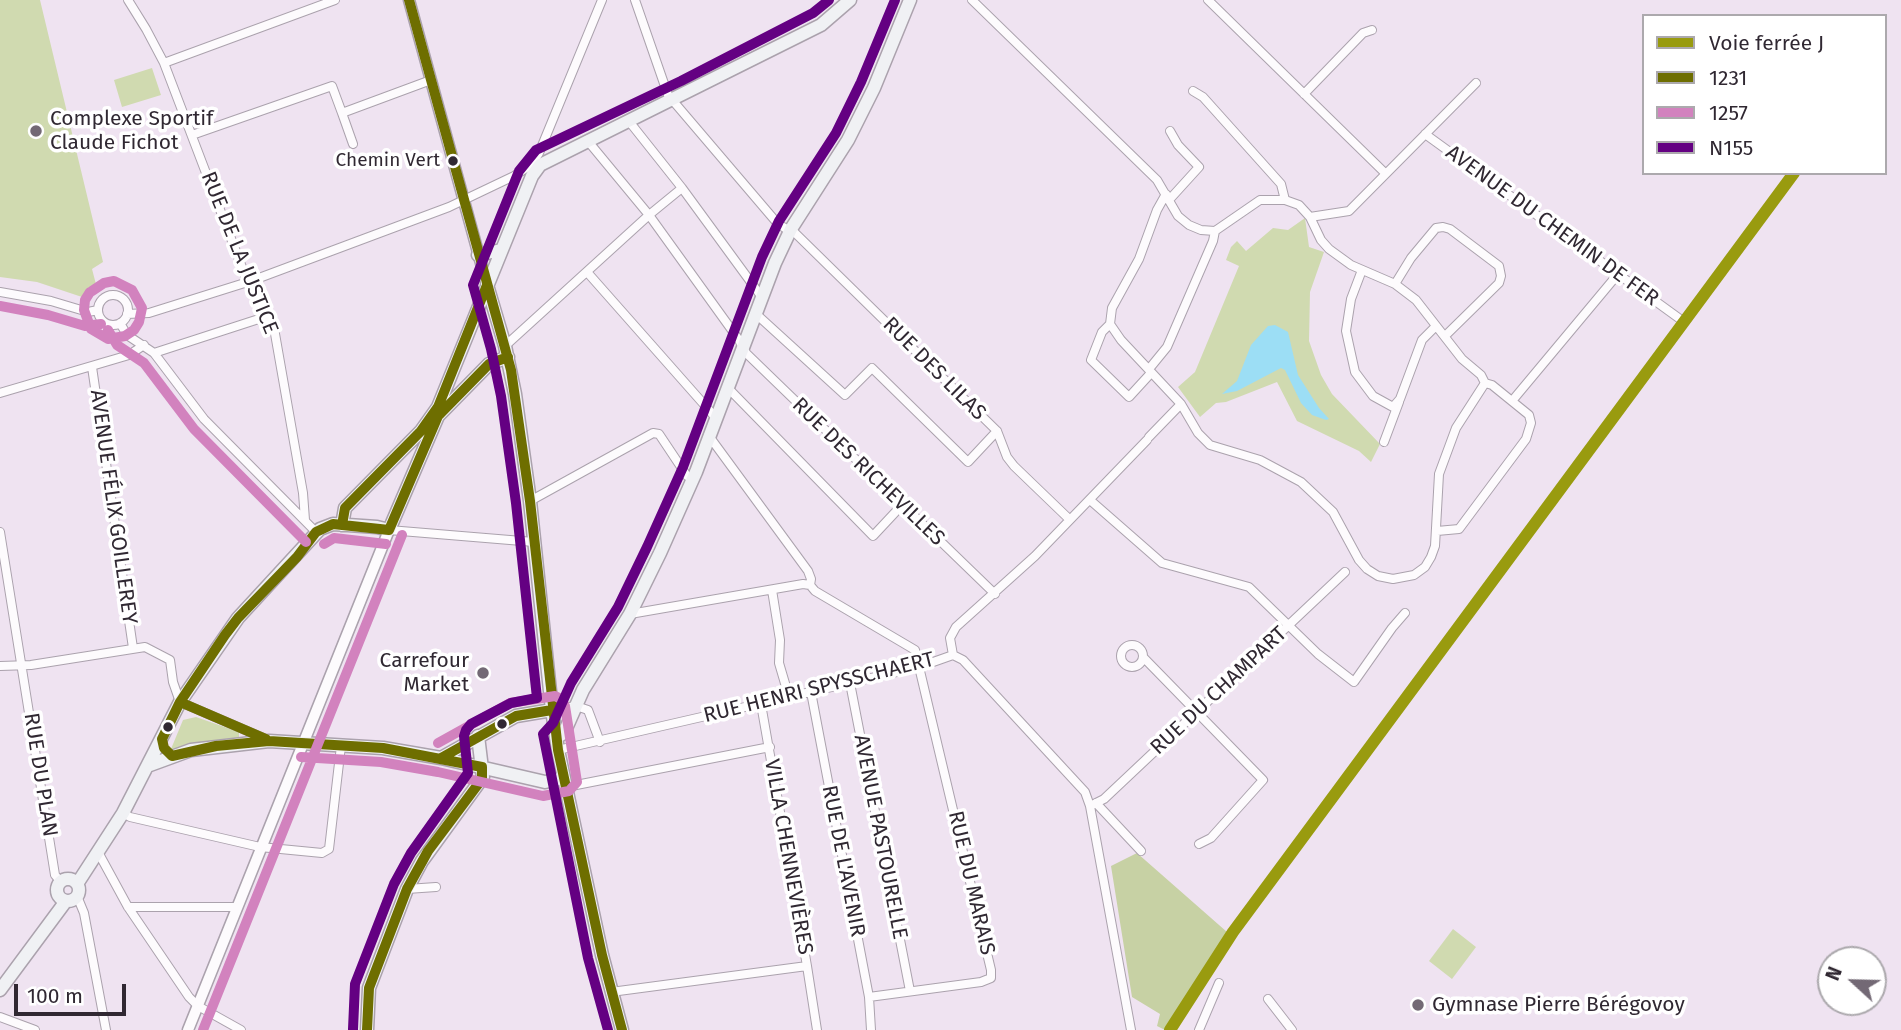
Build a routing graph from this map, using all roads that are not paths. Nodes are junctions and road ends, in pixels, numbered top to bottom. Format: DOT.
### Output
graph roads {
  1 [pos="128,0"];
  2 [pos="335,0"];
  3 [pos="409,0"];
  4 [pos="602,0"];
  5 [pos="635,0"];
  6 [pos="850,0"];
  7 [pos="910,0"];
  8 [pos="972,0"];
  9 [pos="1208,0"];
  10 [pos="1372,30"];
  11 [pos="164,63"];
  12 [pos="431,80"];
  13 [pos="1476,83"];
  14 [pos="1193,91"];
  15 [pos="1304,93"];
  16 [pos="672,99"];
  17 [pos="342,113"];
  18 [pos="628,120"];
  19 [pos="1170,131"];
  20 [pos="1425,134"];
  21 [pos="192,135"];
  22 [pos="587,140"];
  23 [pos="353,144"];
  24 [pos="537,163"];
  25 [pos="1385,173"];
  26 [pos="514,177"];
  27 [pos="527,188"];
  28 [pos="682,188"];
  29 [pos="1167,197"];
  30 [pos="1285,200"];
  31 [pos="463,201"];
  32 [pos="649,215"];
  33 [pos="1310,217"];
  34 [pos="791,230"];
  35 [pos="1215,231"];
  36 [pos="501,250"];
  37 [pos="478,255"];
  38 [pos="1363,270"];
  39 [pos="587,272"];
  40 [pos="1618,274"];
  41 [pos="248,282"];
  42 [pos="1395,284"];
  43 [pos="487,285"];
  44 [pos="0,292"];
  45 [pos="761,296"];
  46 [pos="97,310"];
  47 [pos="755,313"];
  48 [pos="127,314"];
  49 [pos="268,316"];
  50 [pos="1680,318"];
  51 [pos="120,323"];
  52 [pos="1110,324"];
  53 [pos="1436,326"];
  54 [pos="1445,336"];
  55 [pos="144,345"];
  56 [pos="505,347"];
  57 [pos="743,347"];
  58 [pos="154,353"];
  59 [pos="92,367"];
  60 [pos="1150,371"];
  61 [pos="1485,383"];
  62 [pos="463,387"];
  63 [pos="728,388"];
  64 [pos="447,389"];
  65 [pos="0,393"];
  66 [pos="1400,399"];
  67 [pos="1512,401"];
  68 [pos="1181,404"];
  69 [pos="435,416"];
  70 [pos="716,418"];
  71 [pos="997,430"];
  72 [pos="424,434"];
  73 [pos="709,436"];
  74 [pos="1384,442"];
  75 [pos="693,479"];
  76 [pos="304,500"];
  77 [pos="1090,500"];
  78 [pos="530,501"];
  79 [pos="902,505"];
  80 [pos="291,507"];
  81 [pos="1066,517"];
  82 [pos="305,520"];
  83 [pos="342,525"];
  84 [pos="389,530"];
  85 [pos="1437,531"];
  86 [pos="0,532"];
  87 [pos="316,532"];
  88 [pos="534,542"];
  89 [pos="1359,560"];
  90 [pos="810,585"];
  91 [pos="772,590"];
  92 [pos="995,594"];
  93 [pos="1405,613"];
  94 [pos="630,614"];
  95 [pos="1289,625"];
  96 [pos="133,648"];
  97 [pos="953,655"];
  98 [pos="1143,657"];
  99 [pos="0,666"];
  100 [pos="21,666"];
  101 [pos="919,667"];
  102 [pos="850,683"];
  103 [pos="811,692"];
  104 [pos="789,697"];
  105 [pos="180,702"];
  106 [pos="761,704"];
  107 [pos="576,706"];
  108 [pos="552,710"];
  109 [pos="1197,712"];
  110 [pos="244,736"];
  111 [pos="478,736"];
  112 [pos="162,738"];
  113 [pos="600,742"];
  114 [pos="302,743"];
  115 [pos="557,744"];
  116 [pos="341,746"];
  117 [pos="769,747"];
  118 [pos="172,756"];
  119 [pos="440,758"];
  120 [pos="150,765"];
  121 [pos="482,767"];
  122 [pos="565,782"];
  123 [pos="1093,804"];
  124 [pos="123,813"];
  125 [pos="1199,844"];
  126 [pos="260,847"];
  127 [pos="1141,851"];
  128 [pos="97,852"];
  129 [pos="61,882"];
  130 [pos="436,887"];
  131 [pos="407,888"];
  132 [pos="73,894"];
  133 [pos="128,907"];
  134 [pos="237,907"];
  135 [pos="807,966"];
  136 [pos="1219,983"];
  137 [pos="1,986"];
  138 [pos="910,991"];
  139 [pos="611,992"];
  140 [pos="869,997"];
  141 [pos="1268,999"];
  142 [pos="198,1006"];
  143 [pos="0,1017"];
  144 [pos="24,1028"];
  145 [pos="34,1030"];
  146 [pos="106,1030"];
  147 [pos="188,1030"];
  148 [pos="240,1030"];
  149 [pos="367,1030"];
  150 [pos="622,1030"];
  151 [pos="817,1030"];
  152 [pos="871,1030"];
  153 [pos="1131,1030"];
  154 [pos="1199,1030"];
  155 [pos="1292,1030"];
  1 -- 11 [label="street, RUE DE LA JUSTICE"];
  2 -- 11 [label="street"];
  3 -- 12 [label="street"];
  4 -- 24 [label="street"];
  5 -- 16 [label="street, RUE DES LILAS"];
  6 -- 16 [label="main road"];
  7 -- 34 [label="main road"];
  8 -- 29 [label="street"];
  9 -- 15 [label="street"];
  10 -- 15 [label="street"];
  11 -- 21 [label="street, RUE DE LA JUSTICE"];
  12 -- 17 [label="street"];
  12 -- 31 [label="street"];
  13 -- 20 [label="street"];
  14 -- 30 [label="street"];
  15 -- 25 [label="street"];
  16 -- 18 [label="main road"];
  16 -- 34 [label="street, RUE DES LILAS"];
  17 -- 21 [label="street"];
  17 -- 23 [label="street"];
  18 -- 22 [label="main road"];
  18 -- 28 [label="street"];
  19 -- 29 [label="street"];
  20 -- 25 [label="street"];
  20 -- 40 [label="street, AVENUE DU CHEMIN DE FER"];
  21 -- 41 [label="street, RUE DE LA JUSTICE"];
  22 -- 24 [label="main road"];
  22 -- 32 [label="street, RUE DES RICHEVILLES"];
  24 -- 26 [label="street"];
  24 -- 27 [label="main road"];
  25 -- 33 [label="street"];
  26 -- 27 [label="street"];
  26 -- 31 [label="street"];
  27 -- 36 [label="main road"];
  28 -- 32 [label="street"];
  28 -- 45 [label="street"];
  29 -- 35 [label="street"];
  29 -- 52 [label="street"];
  30 -- 33 [label="street"];
  30 -- 35 [label="street"];
  31 -- 37 [label="street"];
  31 -- 41 [label="street"];
  32 -- 39 [label="street"];
  32 -- 57 [label="street, RUE DES RICHEVILLES"];
  33 -- 38 [label="street"];
  34 -- 45 [label="main road"];
  34 -- 71 [label="street, RUE DES LILAS"];
  35 -- 60 [label="street"];
  36 -- 37 [label="main road"];
  36 -- 43 [label="main road"];
  37 -- 43 [label="street"];
  38 -- 42 [label="street"];
  38 -- 66 [label="street"];
  39 -- 56 [label="street"];
  39 -- 70 [label="street"];
  40 -- 50 [label="street, AVENUE DU CHEMIN DE FER"];
  40 -- 67 [label="street"];
  41 -- 48 [label="street"];
  41 -- 49 [label="street, RUE DE LA JUSTICE"];
  42 -- 53 [label="street"];
  42 -- 54 [label="street"];
  43 -- 56 [label="main road"];
  43 -- 64 [label="main road"];
  44 -- 46 [label="street"];
  45 -- 47 [label="main road"];
  46 -- 48 [label="street"];
  46 -- 51 [label="street"];
  47 -- 57 [label="main road"];
  47 -- 71 [label="street"];
  48 -- 51 [label="street"];
  49 -- 58 [label="street"];
  49 -- 76 [label="street, RUE DE LA JUSTICE"];
  51 -- 55 [label="street"];
  52 -- 60 [label="street"];
  52 -- 60 [label="street"];
  53 -- 54 [label="street"];
  53 -- 66 [label="street"];
  54 -- 61 [label="street"];
  55 -- 58 [label="street"];
  55 -- 59 [label="street"];
  56 -- 62 [label="main road"];
  56 -- 78 [label="main road"];
  57 -- 63 [label="main road"];
  57 -- 79 [label="street, RUE DES RICHEVILLES"];
  58 -- 80 [label="street"];
  59 -- 65 [label="street"];
  59 -- 96 [label="street, AVENUE FÉLIX GOILLEREY"];
  60 -- 68 [label="street"];
  61 -- 67 [label="street"];
  61 -- 85 [label="street"];
  62 -- 64 [label="main road"];
  62 -- 69 [label="main road"];
  63 -- 70 [label="main road"];
  63 -- 79 [label="street"];
  64 -- 69 [label="main road"];
  66 -- 74 [label="street"];
  67 -- 85 [label="street"];
  68 -- 77 [label="street, RUE HENRI SPYSSCHAERT"];
  68 -- 89 [label="street"];
  69 -- 72 [label="main road"];
  70 -- 73 [label="main road"];
  71 -- 81 [label="street, RUE DES LILAS"];
  72 -- 83 [label="main road"];
  72 -- 84 [label="main road"];
  73 -- 75 [label="main road"];
  73 -- 90 [label="street"];
  75 -- 78 [label="street"];
  75 -- 94 [label="main road"];
  76 -- 80 [label="street"];
  76 -- 82 [label="street, RUE DE LA JUSTICE"];
  77 -- 92 [label="street, RUE HENRI SPYSSCHAERT"];
  77 -- 95 [label="street"];
  78 -- 88 [label="main road"];
  79 -- 92 [label="street, RUE DES RICHEVILLES"];
  80 -- 82 [label="street"];
  82 -- 87 [label="street"];
  83 -- 84 [label="main road"];
  83 -- 87 [label="main road"];
  84 -- 88 [label="street"];
  84 -- 114 [label="street"];
  85 -- 89 [label="street"];
  86 -- 100 [label="street, RUE DU PLAN"];
  87 -- 105 [label="main road"];
  88 -- 108 [label="main road"];
  89 -- 95 [label="street, RUE DU CHAMPART"];
  90 -- 91 [label="street"];
  90 -- 101 [label="street"];
  91 -- 94 [label="street"];
  91 -- 104 [label="street"];
  92 -- 97 [label="street, RUE HENRI SPYSSCHAERT"];
  93 -- 95 [label="street"];
  94 -- 107 [label="main road"];
  95 -- 109 [label="street, RUE DU CHAMPART"];
  96 -- 100 [label="street"];
  96 -- 105 [label="street"];
  97 -- 101 [label="street, RUE HENRI SPYSSCHAERT"];
  97 -- 123 [label="street"];
  98 -- 109 [label="street"];
  99 -- 100 [label="street"];
  100 -- 129 [label="street, RUE DU PLAN"];
  101 -- 102 [label="street, RUE HENRI SPYSSCHAERT"];
  101 -- 138 [label="street, RUE DU MARAIS"];
  102 -- 103 [label="street, RUE HENRI SPYSSCHAERT"];
  102 -- 138 [label="street, AVENUE PASTOURELLE"];
  103 -- 104 [label="street, RUE HENRI SPYSSCHAERT"];
  103 -- 140 [label="street, RUE DE L'AVENIR"];
  104 -- 106 [label="street, RUE HENRI SPYSSCHAERT"];
  105 -- 110 [label="street"];
  105 -- 112 [label="main road"];
  106 -- 113 [label="street, RUE HENRI SPYSSCHAERT"];
  106 -- 117 [label="street, VILLA CHENNEVIÈRES"];
  107 -- 108 [label="street"];
  107 -- 113 [label="street"];
  107 -- 115 [label="main road"];
  108 -- 111 [label="main road"];
  108 -- 115 [label="main road"];
  109 -- 123 [label="street, RUE DU CHAMPART"];
  109 -- 125 [label="street"];
  110 -- 114 [label="main road"];
  110 -- 118 [label="main road"];
  111 -- 119 [label="main road"];
  111 -- 121 [label="main road"];
  112 -- 118 [label="main road"];
  112 -- 120 [label="main road"];
  113 -- 115 [label="street, RUE HENRI SPYSSCHAERT"];
  114 -- 116 [label="main road"];
  114 -- 126 [label="street"];
  115 -- 122 [label="main road"];
  116 -- 119 [label="main road"];
  116 -- 126 [label="street"];
  117 -- 122 [label="street, VILLA CHENNEVIÈRES"];
  117 -- 135 [label="street, VILLA CHENNEVIÈRES"];
  118 -- 120 [label="main road"];
  119 -- 121 [label="main road"];
  120 -- 124 [label="main road"];
  121 -- 122 [label="main road"];
  121 -- 131 [label="main road"];
  122 -- 139 [label="main road"];
  123 -- 127 [label="street"];
  123 -- 153 [label="street"];
  124 -- 126 [label="street"];
  124 -- 128 [label="main road"];
  126 -- 134 [label="street"];
  128 -- 132 [label="main road"];
  128 -- 133 [label="street"];
  129 -- 132 [label="main road"];
  129 -- 132 [label="main road"];
  130 -- 131 [label="street"];
  131 -- 149 [label="main road"];
  132 -- 137 [label="main road"];
  132 -- 146 [label="street"];
  133 -- 134 [label="street"];
  133 -- 142 [label="street"];
  134 -- 142 [label="street"];
  135 -- 139 [label="street, VILLA CHENNEVIÈRES"];
  135 -- 151 [label="street, VILLA CHENNEVIÈRES"];
  136 -- 154 [label="street"];
  138 -- 140 [label="street, RUE DU MARAIS"];
  139 -- 150 [label="main road"];
  140 -- 152 [label="street, RUE DE L'AVENIR"];
  141 -- 155 [label="street"];
  142 -- 147 [label="street"];
  142 -- 148 [label="street"];
  143 -- 144 [label="street"];
  144 -- 145 [label="street"];
}
